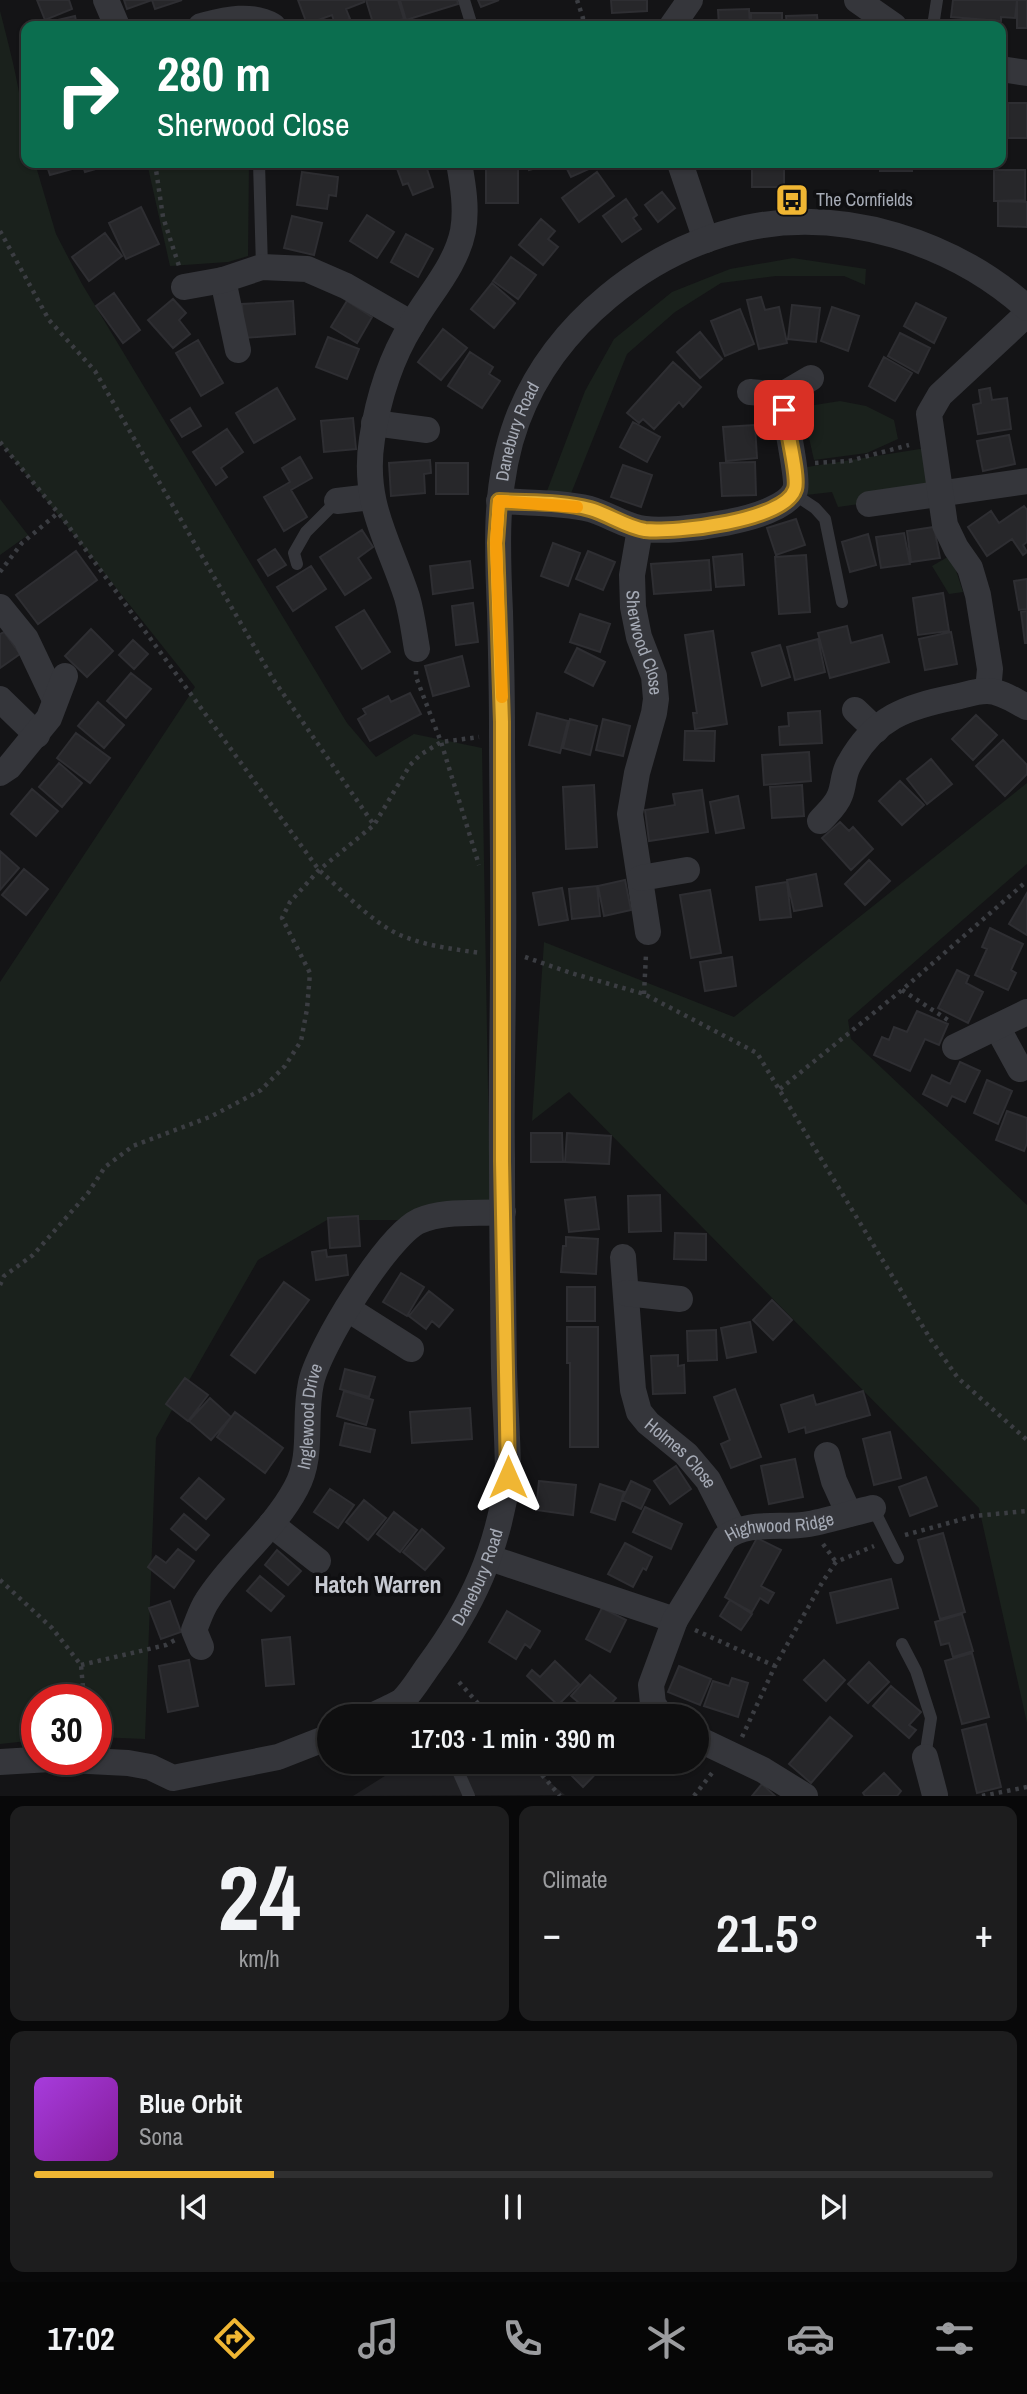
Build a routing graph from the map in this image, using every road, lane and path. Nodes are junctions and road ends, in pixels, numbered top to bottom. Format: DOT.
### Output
graph roads {
  1 [pos="106,0"];
  2 [pos="464,0"];
  3 [pos="577,0"];
  4 [pos="690,0"];
  5 [pos="857,0"];
  6 [pos="937,0"];
  7 [pos="268,17"];
  8 [pos="115,21"];
  9 [pos="225,21"];
  10 [pos="470,21"];
  11 [pos="582,21"];
  12 [pos="675,21"];
  13 [pos="887,21"];
  14 [pos="934,21"];
  15 [pos="1006,70"];
  16 [pos="1027,73"];
  17 [pos="156,168"];
  18 [pos="259,168"];
  19 [pos="460,168"];
  20 [pos="682,168"];
  21 [pos="0,231"];
  22 [pos="706,240"];
  23 [pos="262,267"];
  24 [pos="223,280"];
  25 [pos="184,287"];
  26 [pos="1027,308"];
  27 [pos="1027,314"];
  28 [pos="412,324"];
  29 [pos="238,351"];
  30 [pos="811,379"];
  31 [pos="750,392"];
  32 [pos="782,395"];
  33 [pos="374,423"];
  34 [pos="428,430"];
  35 [pos="932,439"];
  36 [pos="0,442"];
  37 [pos="5,448"];
  38 [pos="0,453"];
  39 [pos="793,464"];
  40 [pos="1027,481"];
  41 [pos="793,494"];
  42 [pos="940,495"];
  43 [pos="371,497"];
  44 [pos="337,501"];
  45 [pos="499,501"];
  46 [pos="869,504"];
  47 [pos="58,513"];
  48 [pos="640,529"];
  49 [pos="297,564"];
  50 [pos="0,572"];
  51 [pos="842,602"];
  52 [pos="0,607"];
  53 [pos="417,649"];
  54 [pos="65,676"];
  55 [pos="988,691"];
  56 [pos="0,699"];
  57 [pos="55,701"];
  58 [pos="1027,707"];
  59 [pos="855,710"];
  60 [pos="876,730"];
  61 [pos="37,735"];
  62 [pos="490,736"];
  63 [pos="441,742"];
  64 [pos="0,773"];
  65 [pos="820,821"];
  66 [pos="374,825"];
  67 [pos="319,870"];
  68 [pos="483,870"];
  69 [pos="687,870"];
  70 [pos="640,878"];
  71 [pos="1027,881"];
  72 [pos="648,932"];
  73 [pos="488,954"];
  74 [pos="524,957"];
  75 [pos="902,990"];
  76 [pos="644,994"];
  77 [pos="1027,1012"];
  78 [pos="997,1027"];
  79 [pos="960,1045"];
  80 [pos="1020,1069"];
  81 [pos="780,1089"];
  82 [pos="503,1212"];
  83 [pos="623,1257"];
  84 [pos="0,1284"];
  85 [pos="626,1293"];
  86 [pos="680,1299"];
  87 [pos="348,1309"];
  88 [pos="411,1349"];
  89 [pos="1027,1440"];
  90 [pos="827,1455"];
  91 [pos="861,1511"];
  92 [pos="1027,1511"];
  93 [pos="271,1524"];
  94 [pos="734,1531"];
  95 [pos="889,1540"];
  96 [pos="490,1558"];
  97 [pos="898,1558"];
  98 [pos="318,1561"];
  99 [pos="0,1580"];
  100 [pos="675,1620"];
  101 [pos="197,1639"];
  102 [pos="902,1644"];
  103 [pos="81,1665"];
  104 [pos="775,1666"];
  105 [pos="459,1682"];
  106 [pos="83,1684"];
  107 [pos="412,1704"];
  108 [pos="478,1704"];
  109 [pos="653,1704"];
  110 [pos="317,1742"];
  111 [pos="709,1745"];
  112 [pos="731,1756"];
  113 [pos="925,1757"];
  114 [pos="0,1762"];
  115 [pos="459,1774"];
  116 [pos="541,1774"];
  117 [pos="172,1787"];
  118 [pos="1027,1787"];
  119 [pos="936,1795"];
  120 [pos="469,1796"];
  121 [pos="560,1796"];
  122 [pos="805,1796"];
  123 [pos="982,1796"];
  1 -- 8 [label="street"];
  2 -- 10 [label="lane"];
  3 -- 11 [label="path"];
  4 -- 12 [label="street"];
  5 -- 13 [label="street"];
  6 -- 14 [label="lane"];
  7 -- 9 [label="street"];
  15 -- 16 [label="street"];
  17 -- 25 [label="path"];
  18 -- 23 [label="lane"];
  19 -- 28 [label="street"];
  20 -- 22 [label="street"];
  21 -- 66 [label="path"];
  22 -- 26 [label="street, Danebury Road"];
  22 -- 45 [label="street, Danebury Road"];
  23 -- 24 [label="street"];
  23 -- 28 [label="street"];
  24 -- 25 [label="street"];
  24 -- 29 [label="street"];
  27 -- 35 [label="street"];
  28 -- 33 [label="street"];
  30 -- 32 [label="street"];
  31 -- 32 [label="street"];
  32 -- 39 [label="street"];
  33 -- 34 [label="street"];
  33 -- 43 [label="street"];
  35 -- 39 [label="path"];
  35 -- 42 [label="street"];
  36 -- 37 [label="path"];
  37 -- 38 [label="path"];
  37 -- 47 [label="path"];
  39 -- 41 [label="street"];
  40 -- 42 [label="street"];
  41 -- 48 [label="street"];
  41 -- 51 [label="lane"];
  42 -- 46 [label="street"];
  42 -- 55 [label="street"];
  43 -- 44 [label="street"];
  43 -- 53 [label="street"];
  44 -- 49 [label="lane"];
  45 -- 48 [label="street"];
  45 -- 82 [label="street, Danebury Road"];
  47 -- 50 [label="path"];
  47 -- 67 [label="path"];
  48 -- 70 [label="street, Sherwood Close"];
  52 -- 57 [label="street"];
  53 -- 63 [label="path"];
  54 -- 57 [label="street"];
  55 -- 58 [label="street"];
  55 -- 60 [label="street"];
  56 -- 61 [label="street"];
  57 -- 61 [label="street"];
  59 -- 60 [label="street"];
  60 -- 65 [label="street"];
  61 -- 64 [label="street"];
  62 -- 63 [label="path"];
  63 -- 66 [label="path"];
  63 -- 68 [label="path"];
  66 -- 67 [label="path"];
  67 -- 73 [label="path"];
  67 -- 84 [label="path"];
  69 -- 70 [label="street"];
  70 -- 72 [label="street, Sherwood Close"];
  71 -- 75 [label="path"];
  72 -- 76 [label="path"];
  74 -- 76 [label="path"];
  75 -- 79 [label="path"];
  75 -- 81 [label="path"];
  76 -- 81 [label="path"];
  77 -- 78 [label="street"];
  78 -- 79 [label="street"];
  78 -- 80 [label="street"];
  81 -- 89 [label="path"];
  82 -- 87 [label="street, Inglewood Drive"];
  82 -- 96 [label="street, Danebury Road"];
  83 -- 85 [label="street, Holmes Close"];
  85 -- 86 [label="street"];
  85 -- 94 [label="street, Holmes Close"];
  87 -- 88 [label="street"];
  87 -- 93 [label="street, Inglewood Drive"];
  90 -- 91 [label="street, Highwood Ridge"];
  91 -- 94 [label="street, Highwood Ridge"];
  91 -- 95 [label="lane, Highwood Ridge"];
  92 -- 95 [label="path"];
  93 -- 98 [label="street"];
  93 -- 101 [label="street, Inglewood Drive"];
  94 -- 100 [label="street, Highwood Ridge"];
  95 -- 97 [label="lane, Highwood Ridge"];
  95 -- 104 [label="path"];
  96 -- 100 [label="street"];
  96 -- 107 [label="street, Danebury Road"];
  99 -- 103 [label="path"];
  100 -- 104 [label="path"];
  100 -- 109 [label="street, Highwood Ridge"];
  101 -- 103 [label="path"];
  102 -- 113 [label="lane"];
  103 -- 106 [label="path"];
  104 -- 112 [label="path"];
  105 -- 108 [label="path"];
  110 -- 117 [label="street"];
  111 -- 112 [label="street"];
  112 -- 122 [label="street"];
  113 -- 119 [label="street"];
  114 -- 117 [label="street"];
  115 -- 120 [label="lane"];
  116 -- 121 [label="path"];
  118 -- 123 [label="path"];
}
